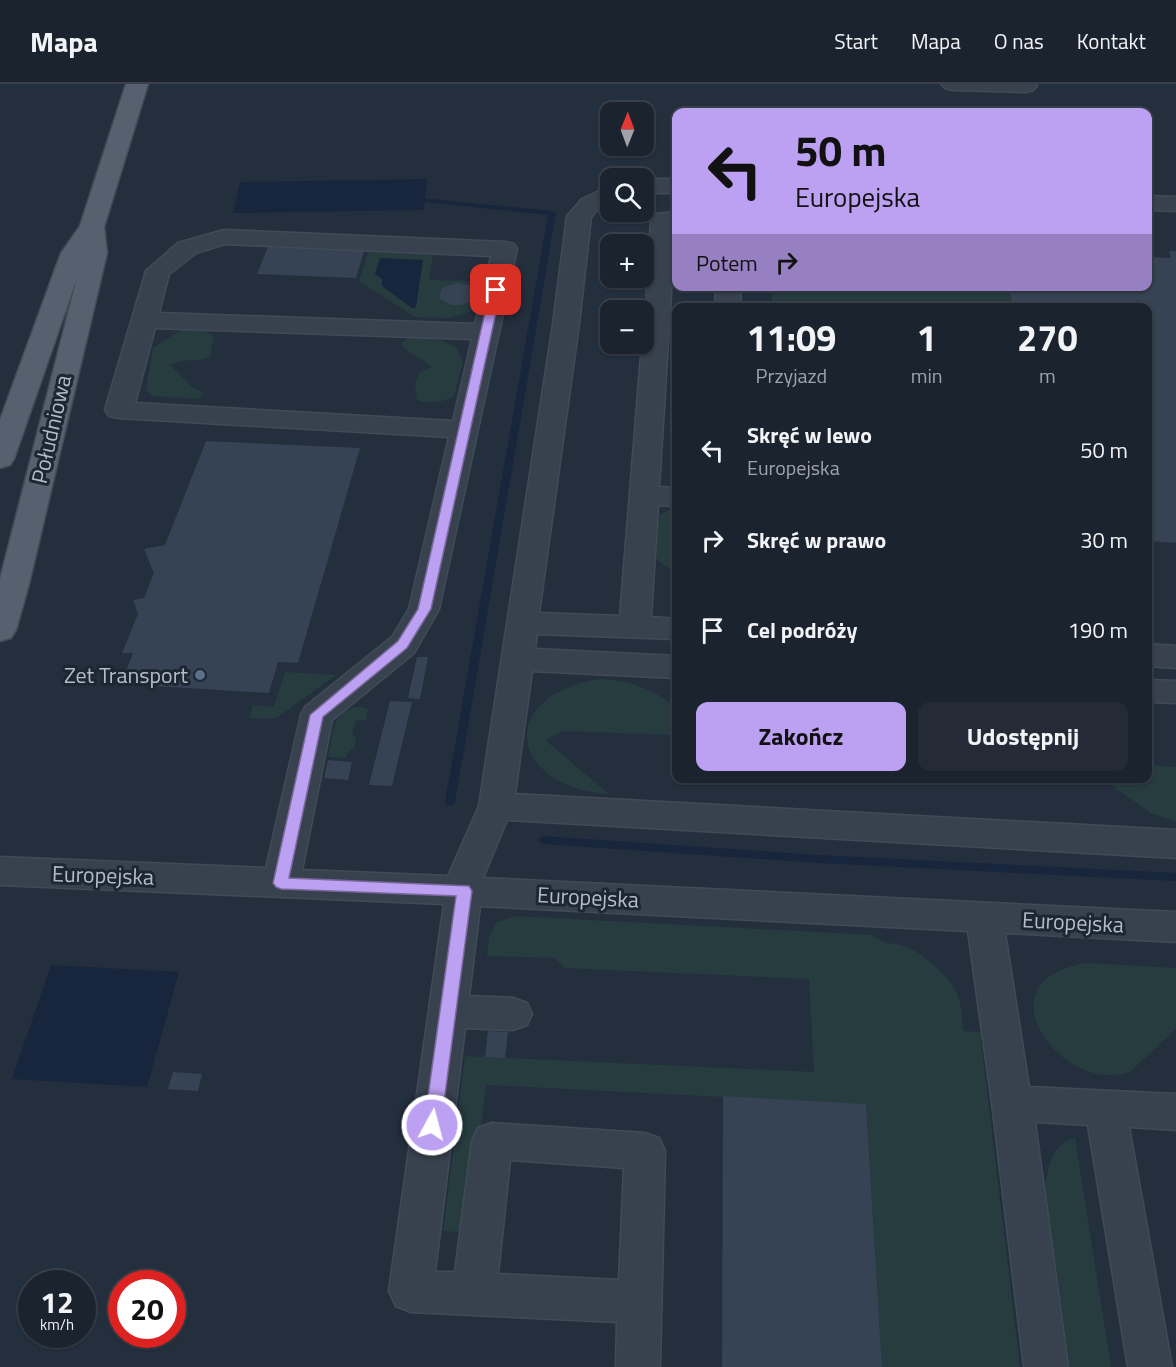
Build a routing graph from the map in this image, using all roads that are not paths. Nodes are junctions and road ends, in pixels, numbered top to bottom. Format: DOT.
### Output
graph roads {
  1 [pos="137,84"];
  2 [pos="952,84"];
  3 [pos="961,84"];
  4 [pos="1025,84"];
  5 [pos="654,186"];
  6 [pos="672,186"];
  7 [pos="600,198"];
  8 [pos="1152,202"];
  9 [pos="1176,204"];
  10 [pos="672,219"];
  11 [pos="92,227"];
  12 [pos="144,321"];
  13 [pos="486,332"];
  14 [pos="464,430"];
  15 [pos="0,459"];
  16 [pos="644,496"];
  17 [pos="672,497"];
  18 [pos="635,628"];
  19 [pos="672,629"];
  20 [pos="0,630"];
  21 [pos="519,641"];
  22 [pos="1152,655"];
  23 [pos="1176,657"];
  24 [pos="672,666"];
  25 [pos="1152,691"];
  26 [pos="1176,692"];
  27 [pos="496,806"];
  28 [pos="1176,844"];
  29 [pos="0,871"];
  30 [pos="281,883"];
  31 [pos="464,891"];
  32 [pos="984,917"];
  33 [pos="1176,927"];
  34 [pos="448,1011"];
  35 [pos="513,1014"];
  36 [pos="1012,1103"];
  37 [pos="1160,1104"];
  38 [pos="1105,1108"];
  39 [pos="474,1294"];
  40 [pos="640,1302"];
  41 [pos="638,1367"];
  42 [pos="1046,1367"];
  43 [pos="1150,1367"];
  1 -- 11 [label="main road, Południowa"];
  2 -- 3 [label="street"];
  3 -- 4 [label="street"];
  5 -- 6 [label="street"];
  7 -- 21 [label="street"];
  8 -- 9 [label="street"];
  10 -- 16 [label="street"];
  11 -- 15 [label="main road, Południowa"];
  11 -- 20 [label="main road, Południowa"];
  12 -- 13 [label="street"];
  12 -- 13 [label="street"];
  12 -- 14 [label="street"];
  13 -- 14 [label="street"];
  14 -- 30 [label="street"];
  16 -- 17 [label="street"];
  16 -- 18 [label="street"];
  18 -- 19 [label="street"];
  18 -- 21 [label="street"];
  21 -- 24 [label="street"];
  21 -- 27 [label="street"];
  22 -- 23 [label="street"];
  25 -- 26 [label="street"];
  27 -- 28 [label="street"];
  27 -- 31 [label="street"];
  29 -- 30 [label="street, Europejska"];
  30 -- 31 [label="street, Europejska"];
  31 -- 32 [label="street, Europejska"];
  31 -- 34 [label="street"];
  32 -- 33 [label="street, Europejska"];
  32 -- 36 [label="street"];
  34 -- 35 [label="street"];
  34 -- 39 [label="street"];
  36 -- 38 [label="street"];
  36 -- 42 [label="street"];
  37 -- 38 [label="street"];
  38 -- 43 [label="street"];
  39 -- 40 [label="street"];
  39 -- 40 [label="street"];
  40 -- 41 [label="street"];
}
